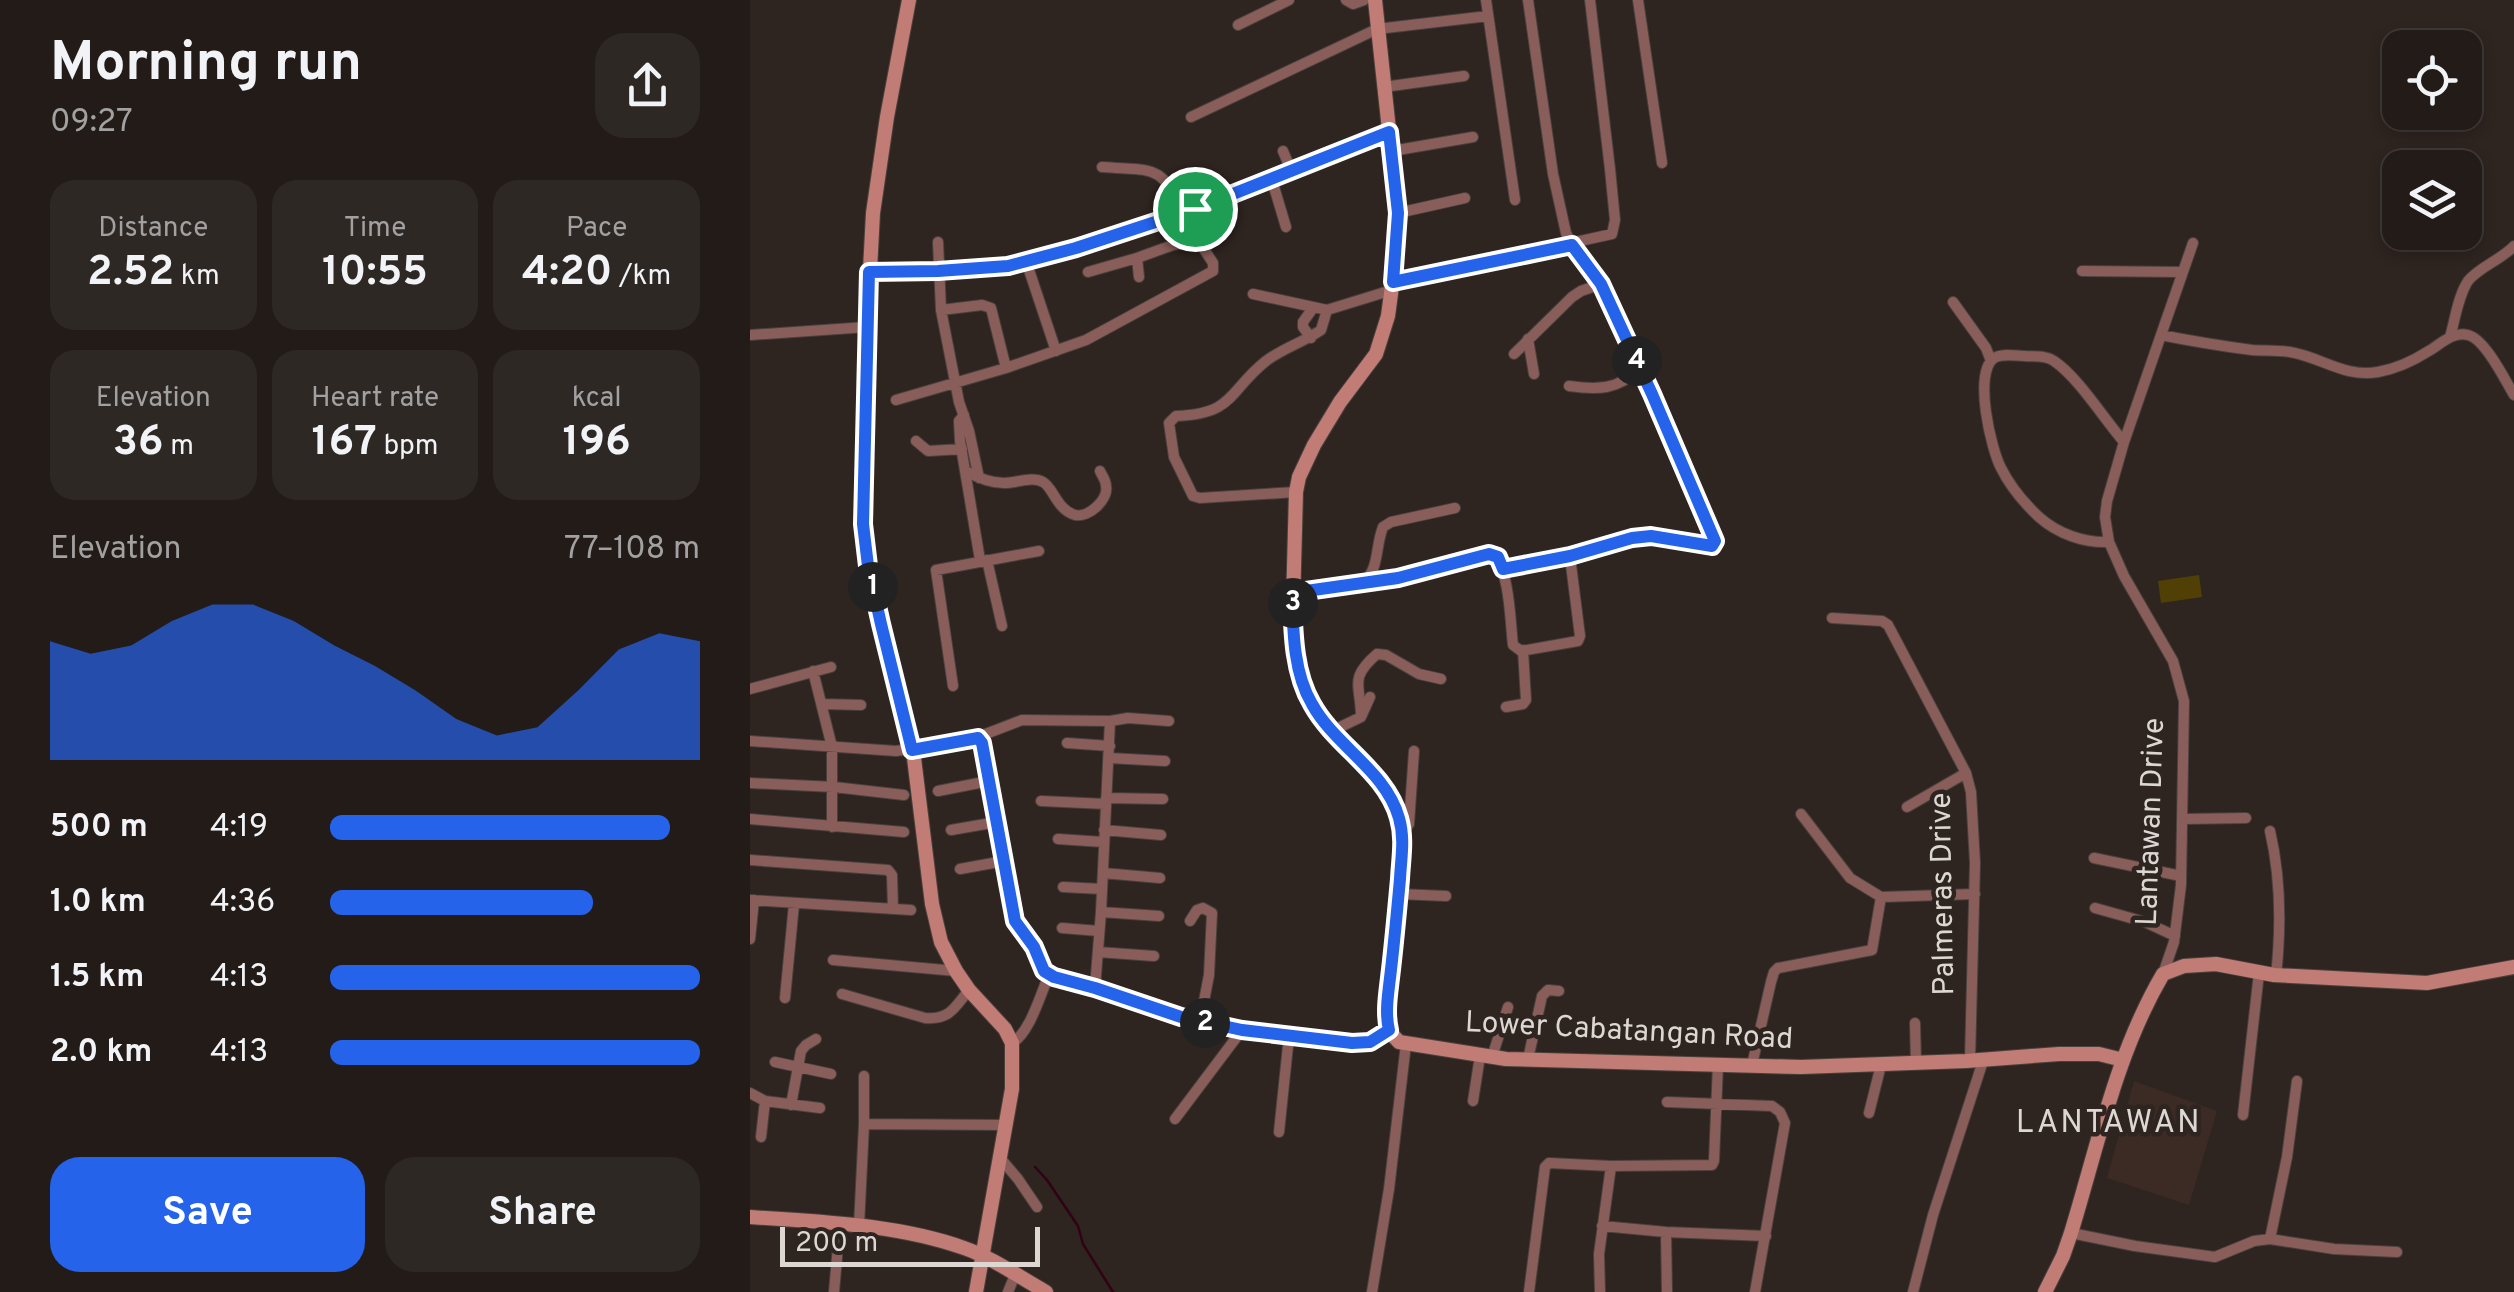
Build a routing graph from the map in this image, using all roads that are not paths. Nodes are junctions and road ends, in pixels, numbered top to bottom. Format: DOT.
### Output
graph roads {
  1 [pos="909,0"];
  2 [pos="1289,0"];
  3 [pos="1346,0"];
  4 [pos="1364,0"];
  5 [pos="1375,0"];
  6 [pos="1486,0"];
  7 [pos="1528,0"];
  8 [pos="1590,0"];
  9 [pos="1638,0"];
  10 [pos="1488,16"];
  11 [pos="1238,25"];
  12 [pos="1377,29"];
  13 [pos="1464,76"];
  14 [pos="1384,88"];
  15 [pos="1191,117"];
  16 [pos="1389,132"];
  17 [pos="1472,137"];
  18 [pos="1283,151"];
  19 [pos="1392,151"];
  20 [pos="1662,163"];
  21 [pos="1102,167"];
  22 [pos="1291,170"];
  23 [pos="1271,177"];
  24 [pos="1464,198"];
  25 [pos="1514,200"];
  26 [pos="1184,212"];
  27 [pos="1398,213"];
  28 [pos="1286,227"];
  29 [pos="1198,240"];
  30 [pos="938,242"];
  31 [pos="2193,242"];
  32 [pos="1572,245"];
  33 [pos="2514,246"];
  34 [pos="1137,258"];
  35 [pos="1026,261"];
  36 [pos="938,271"];
  37 [pos="2082,271"];
  38 [pos="869,272"];
  39 [pos="1088,272"];
  40 [pos="2183,272"];
  41 [pos="1138,278"];
  42 [pos="1601,284"];
  43 [pos="1393,286"];
  44 [pos="1252,294"];
  45 [pos="1953,302"];
  46 [pos="1312,308"];
  47 [pos="941,310"];
  48 [pos="1327,310"];
  49 [pos="867,327"];
  50 [pos="750,335"];
  51 [pos="2161,335"];
  52 [pos="2450,336"];
  53 [pos="1310,338"];
  54 [pos="1528,339"];
  55 [pos="1056,351"];
  56 [pos="1514,354"];
  57 [pos="1991,362"];
  58 [pos="1006,368"];
  59 [pos="1640,368"];
  60 [pos="1534,374"];
  61 [pos="954,381"];
  62 [pos="1569,386"];
  63 [pos="2514,394"];
  64 [pos="896,400"];
  65 [pos="964,415"];
  66 [pos="916,441"];
  67 [pos="2124,442"];
  68 [pos="962,449"];
  69 [pos="1100,471"];
  70 [pos="966,472"];
  71 [pos="979,478"];
  72 [pos="1296,492"];
  73 [pos="1454,508"];
  74 [pos="2109,542"];
  75 [pos="1039,551"];
  76 [pos="1570,556"];
  77 [pos="984,560"];
  78 [pos="1503,569"];
  79 [pos="1364,584"];
  80 [pos="1292,593"];
  81 [pos="1832,618"];
  82 [pos="1002,626"];
  83 [pos="1523,650"];
  84 [pos="831,667"];
  85 [pos="813,672"];
  86 [pos="1442,680"];
  87 [pos="953,686"];
  88 [pos="750,689"];
  89 [pos="1370,697"];
  90 [pos="822,704"];
  91 [pos="862,705"];
  92 [pos="1506,707"];
  93 [pos="1361,717"];
  94 [pos="1110,721"];
  95 [pos="1169,721"];
  96 [pos="1332,731"];
  97 [pos="978,738"];
  98 [pos="750,741"];
  99 [pos="1067,743"];
  100 [pos="832,748"];
  101 [pos="912,750"];
  102 [pos="1414,751"];
  103 [pos="1110,752"];
  104 [pos="1165,761"];
  105 [pos="1966,773"];
  106 [pos="990,781"];
  107 [pos="750,782"];
  108 [pos="834,786"];
  109 [pos="938,791"];
  110 [pos="904,796"];
  111 [pos="1164,799"];
  112 [pos="1040,801"];
  113 [pos="1106,801"];
  114 [pos="1908,808"];
  115 [pos="1801,814"];
  116 [pos="2246,818"];
  117 [pos="750,819"];
  118 [pos="2184,819"];
  119 [pos="997,822"];
  120 [pos="832,826"];
  121 [pos="951,830"];
  122 [pos="904,832"];
  123 [pos="2270,832"];
  124 [pos="1402,833"];
  125 [pos="1161,835"];
  126 [pos="1104,836"];
  127 [pos="1058,840"];
  128 [pos="2094,858"];
  129 [pos="750,860"];
  130 [pos="1004,862"];
  131 [pos="960,868"];
  132 [pos="1102,874"];
  133 [pos="2181,876"];
  134 [pos="1160,878"];
  135 [pos="1063,887"];
  136 [pos="1102,889"];
  137 [pos="1399,894"];
  138 [pos="1974,894"];
  139 [pos="1446,896"];
  140 [pos="1881,897"];
  141 [pos="752,900"];
  142 [pos="794,904"];
  143 [pos="2094,908"];
  144 [pos="893,909"];
  145 [pos="911,910"];
  146 [pos="1102,912"];
  147 [pos="1159,916"];
  148 [pos="1190,922"];
  149 [pos="1062,928"];
  150 [pos="1099,931"];
  151 [pos="2175,936"];
  152 [pos="750,939"];
  153 [pos="1098,952"];
  154 [pos="1154,956"];
  155 [pos="833,960"];
  156 [pos="2514,967"];
  157 [pos="956,971"];
  158 [pos="2258,972"];
  159 [pos="2164,974"];
  160 [pos="1049,975"];
  161 [pos="2276,976"];
  162 [pos="1095,988"];
  163 [pos="969,990"];
  164 [pos="1558,991"];
  165 [pos="842,994"];
  166 [pos="785,998"];
  167 [pos="1508,1007"];
  168 [pos="1200,1022"];
  169 [pos="1915,1022"];
  170 [pos="1242,1030"];
  171 [pos="1389,1030"];
  172 [pos="1289,1036"];
  173 [pos="816,1039"];
  174 [pos="1012,1043"];
  175 [pos="1406,1044"];
  176 [pos="1486,1056"];
  177 [pos="1977,1059"];
  178 [pos="1528,1060"];
  179 [pos="2123,1060"];
  180 [pos="775,1062"];
  181 [pos="1916,1063"];
  182 [pos="1718,1064"];
  183 [pos="1752,1065"];
  184 [pos="1881,1065"];
  185 [pos="798,1067"];
  186 [pos="831,1074"];
  187 [pos="864,1076"];
  188 [pos="2297,1082"];
  189 [pos="750,1093"];
  190 [pos="1474,1101"];
  191 [pos="765,1102"];
  192 [pos="1667,1102"];
  193 [pos="1716,1104"];
  194 [pos="791,1105"];
  195 [pos="820,1108"];
  196 [pos="1868,1113"];
  197 [pos="2243,1115"];
  198 [pos="1175,1119"];
  199 [pos="864,1124"];
  200 [pos="1006,1125"];
  201 [pos="1279,1132"];
  202 [pos="762,1137"];
  203 [pos="1001,1159"];
  204 [pos="1611,1166"];
  205 [pos="1037,1207"];
  206 [pos="750,1217"];
  207 [pos="840,1223"];
  208 [pos="859,1226"];
  209 [pos="1602,1226"];
  210 [pos="1666,1232"];
  211 [pos="2071,1233"];
  212 [pos="1766,1236"];
  213 [pos="2270,1239"];
  214 [pos="2397,1252"];
  215 [pos="983,1256"];
  216 [pos="1015,1275"];
  217 [pos="834,1292"];
  218 [pos="976,1292"];
  219 [pos="1008,1292"];
  220 [pos="1046,1292"];
  221 [pos="1372,1292"];
  222 [pos="1529,1292"];
  223 [pos="1600,1292"];
  224 [pos="1668,1292"];
  225 [pos="1755,1292"];
  226 [pos="1913,1292"];
  227 [pos="2045,1292"];
  1 -- 38 [label="street"];
  2 -- 11 [label="street"];
  3 -- 4 [label="street"];
  5 -- 12 [label="street"];
  6 -- 10 [label="street"];
  7 -- 32 [label="street"];
  8 -- 32 [label="street"];
  9 -- 20 [label="street"];
  10 -- 12 [label="street"];
  10 -- 25 [label="street"];
  12 -- 14 [label="street"];
  12 -- 15 [label="street"];
  13 -- 14 [label="street"];
  14 -- 16 [label="street"];
  16 -- 19 [label="street"];
  16 -- 22 [label="street"];
  17 -- 19 [label="street"];
  18 -- 22 [label="street"];
  19 -- 27 [label="street"];
  21 -- 26 [label="street"];
  22 -- 23 [label="street"];
  23 -- 26 [label="street"];
  23 -- 28 [label="street"];
  24 -- 27 [label="street"];
  26 -- 29 [label="street"];
  26 -- 35 [label="street"];
  27 -- 43 [label="street"];
  29 -- 34 [label="street"];
  29 -- 55 [label="street"];
  30 -- 36 [label="street"];
  31 -- 40 [label="street, Lantawan Drive"];
  32 -- 42 [label="street"];
  32 -- 43 [label="street"];
  33 -- 52 [label="street"];
  34 -- 39 [label="street"];
  34 -- 41 [label="street"];
  35 -- 36 [label="street"];
  35 -- 55 [label="street"];
  36 -- 38 [label="street"];
  36 -- 47 [label="street"];
  37 -- 40 [label="street"];
  38 -- 49 [label="street"];
  40 -- 51 [label="street, Lantawan Drive"];
  42 -- 54 [label="street"];
  42 -- 59 [label="street"];
  43 -- 48 [label="street"];
  43 -- 72 [label="street"];
  44 -- 46 [label="street"];
  45 -- 57 [label="street"];
  46 -- 48 [label="street"];
  46 -- 53 [label="street"];
  47 -- 58 [label="street"];
  47 -- 61 [label="street"];
  48 -- 53 [label="street"];
  49 -- 50 [label="street"];
  49 -- 101 [label="street"];
  51 -- 52 [label="street"];
  51 -- 67 [label="street, Lantawan Drive"];
  52 -- 63 [label="street"];
  53 -- 72 [label="street"];
  54 -- 56 [label="street"];
  54 -- 60 [label="street"];
  55 -- 58 [label="street"];
  57 -- 67 [label="street"];
  57 -- 74 [label="street"];
  58 -- 61 [label="street"];
  59 -- 62 [label="street"];
  59 -- 76 [label="street"];
  61 -- 64 [label="street"];
  61 -- 65 [label="street"];
  65 -- 68 [label="street"];
  65 -- 71 [label="street"];
  66 -- 68 [label="street"];
  67 -- 74 [label="street, Lantawan Drive"];
  68 -- 70 [label="street"];
  69 -- 71 [label="street"];
  70 -- 71 [label="street"];
  70 -- 77 [label="street"];
  72 -- 80 [label="street"];
  73 -- 79 [label="street"];
  74 -- 118 [label="street, Lantawan Drive"];
  75 -- 77 [label="street"];
  76 -- 78 [label="street"];
  76 -- 83 [label="street"];
  77 -- 82 [label="street"];
  77 -- 87 [label="street"];
  78 -- 79 [label="street"];
  78 -- 83 [label="street"];
  79 -- 80 [label="street"];
  80 -- 96 [label="street"];
  81 -- 105 [label="street, Palmeras Drive"];
  83 -- 92 [label="street"];
  84 -- 85 [label="street"];
  85 -- 88 [label="street"];
  85 -- 90 [label="street"];
  86 -- 93 [label="street"];
  89 -- 93 [label="street"];
  90 -- 91 [label="street"];
  90 -- 100 [label="street"];
  93 -- 96 [label="street"];
  94 -- 95 [label="street"];
  94 -- 97 [label="street"];
  94 -- 103 [label="street"];
  96 -- 124 [label="street"];
  97 -- 101 [label="street"];
  97 -- 106 [label="street"];
  98 -- 100 [label="street"];
  99 -- 103 [label="street"];
  100 -- 101 [label="street"];
  100 -- 108 [label="street"];
  101 -- 157 [label="street"];
  102 -- 124 [label="street"];
  103 -- 104 [label="street"];
  103 -- 113 [label="street"];
  105 -- 114 [label="street"];
  105 -- 138 [label="street, Palmeras Drive"];
  106 -- 109 [label="street"];
  106 -- 119 [label="street"];
  107 -- 108 [label="street"];
  108 -- 110 [label="street"];
  108 -- 120 [label="street"];
  111 -- 113 [label="street"];
  112 -- 113 [label="street"];
  113 -- 126 [label="street"];
  115 -- 140 [label="street"];
  116 -- 118 [label="street"];
  117 -- 120 [label="street"];
  118 -- 133 [label="street, Lantawan Drive"];
  119 -- 121 [label="street"];
  119 -- 130 [label="street"];
  120 -- 122 [label="street"];
  123 -- 161 [label="street"];
  124 -- 137 [label="street"];
  125 -- 126 [label="street"];
  126 -- 127 [label="street"];
  126 -- 132 [label="street"];
  128 -- 133 [label="street"];
  129 -- 144 [label="street"];
  130 -- 131 [label="street"];
  130 -- 160 [label="street"];
  132 -- 134 [label="street"];
  132 -- 136 [label="street"];
  133 -- 151 [label="street, Lantawan Drive"];
  135 -- 136 [label="street"];
  136 -- 146 [label="street"];
  137 -- 139 [label="street"];
  137 -- 171 [label="street"];
  138 -- 140 [label="street"];
  138 -- 177 [label="street, Palmeras Drive"];
  140 -- 183 [label="street"];
  141 -- 142 [label="street"];
  141 -- 152 [label="street"];
  142 -- 144 [label="street"];
  142 -- 166 [label="street"];
  143 -- 151 [label="street"];
  144 -- 145 [label="street"];
  146 -- 147 [label="street"];
  146 -- 150 [label="street"];
  148 -- 168 [label="street"];
  149 -- 150 [label="street"];
  150 -- 153 [label="street"];
  151 -- 159 [label="street, Lantawan Drive"];
  153 -- 154 [label="street"];
  153 -- 162 [label="street"];
  155 -- 157 [label="street"];
  156 -- 161 [label="street"];
  157 -- 163 [label="street"];
  158 -- 159 [label="street"];
  158 -- 161 [label="street"];
  158 -- 197 [label="street"];
  159 -- 179 [label="street, Lantawan Drive"];
  160 -- 162 [label="street"];
  160 -- 174 [label="street"];
  162 -- 168 [label="street"];
  163 -- 165 [label="street"];
  163 -- 174 [label="street"];
  164 -- 178 [label="street"];
  167 -- 176 [label="street"];
  168 -- 170 [label="street"];
  169 -- 181 [label="street"];
  170 -- 172 [label="street"];
  170 -- 198 [label="street"];
  171 -- 172 [label="street"];
  171 -- 175 [label="street"];
  172 -- 201 [label="street"];
  173 -- 185 [label="street"];
  174 -- 200 [label="street"];
  175 -- 176 [label="street, Lower Cabatangan Road"];
  175 -- 221 [label="street"];
  176 -- 178 [label="street, Lower Cabatangan Road"];
  176 -- 190 [label="street"];
  177 -- 179 [label="street, Lower Cabatangan Road"];
  177 -- 181 [label="street, Lower Cabatangan Road"];
  177 -- 226 [label="street, Palmeras Drive"];
  178 -- 182 [label="street, Lower Cabatangan Road"];
  179 -- 211 [label="street, Lantawan Drive"];
  180 -- 185 [label="street"];
  181 -- 184 [label="street, Lower Cabatangan Road"];
  182 -- 183 [label="street, Lower Cabatangan Road"];
  182 -- 193 [label="street"];
  183 -- 184 [label="street, Lower Cabatangan Road"];
  184 -- 196 [label="street"];
  185 -- 186 [label="street"];
  185 -- 194 [label="street"];
  187 -- 199 [label="street"];
  188 -- 213 [label="street"];
  189 -- 191 [label="street"];
  191 -- 194 [label="street"];
  191 -- 202 [label="street"];
  192 -- 193 [label="street"];
  193 -- 204 [label="street"];
  193 -- 212 [label="street"];
  194 -- 195 [label="street"];
  199 -- 200 [label="street"];
  199 -- 208 [label="street"];
  200 -- 203 [label="street"];
  203 -- 205 [label="street"];
  203 -- 215 [label="street"];
  204 -- 209 [label="street"];
  204 -- 222 [label="street"];
  206 -- 207 [label="street"];
  207 -- 208 [label="street"];
  207 -- 217 [label="street"];
  208 -- 215 [label="street"];
  209 -- 210 [label="street"];
  209 -- 223 [label="street"];
  210 -- 212 [label="street"];
  210 -- 224 [label="street"];
  211 -- 213 [label="street"];
  211 -- 227 [label="street, Lantawan Drive"];
  212 -- 225 [label="street"];
  213 -- 214 [label="street"];
  215 -- 216 [label="street"];
  215 -- 218 [label="street"];
  216 -- 219 [label="street"];
  216 -- 220 [label="street"];
}
